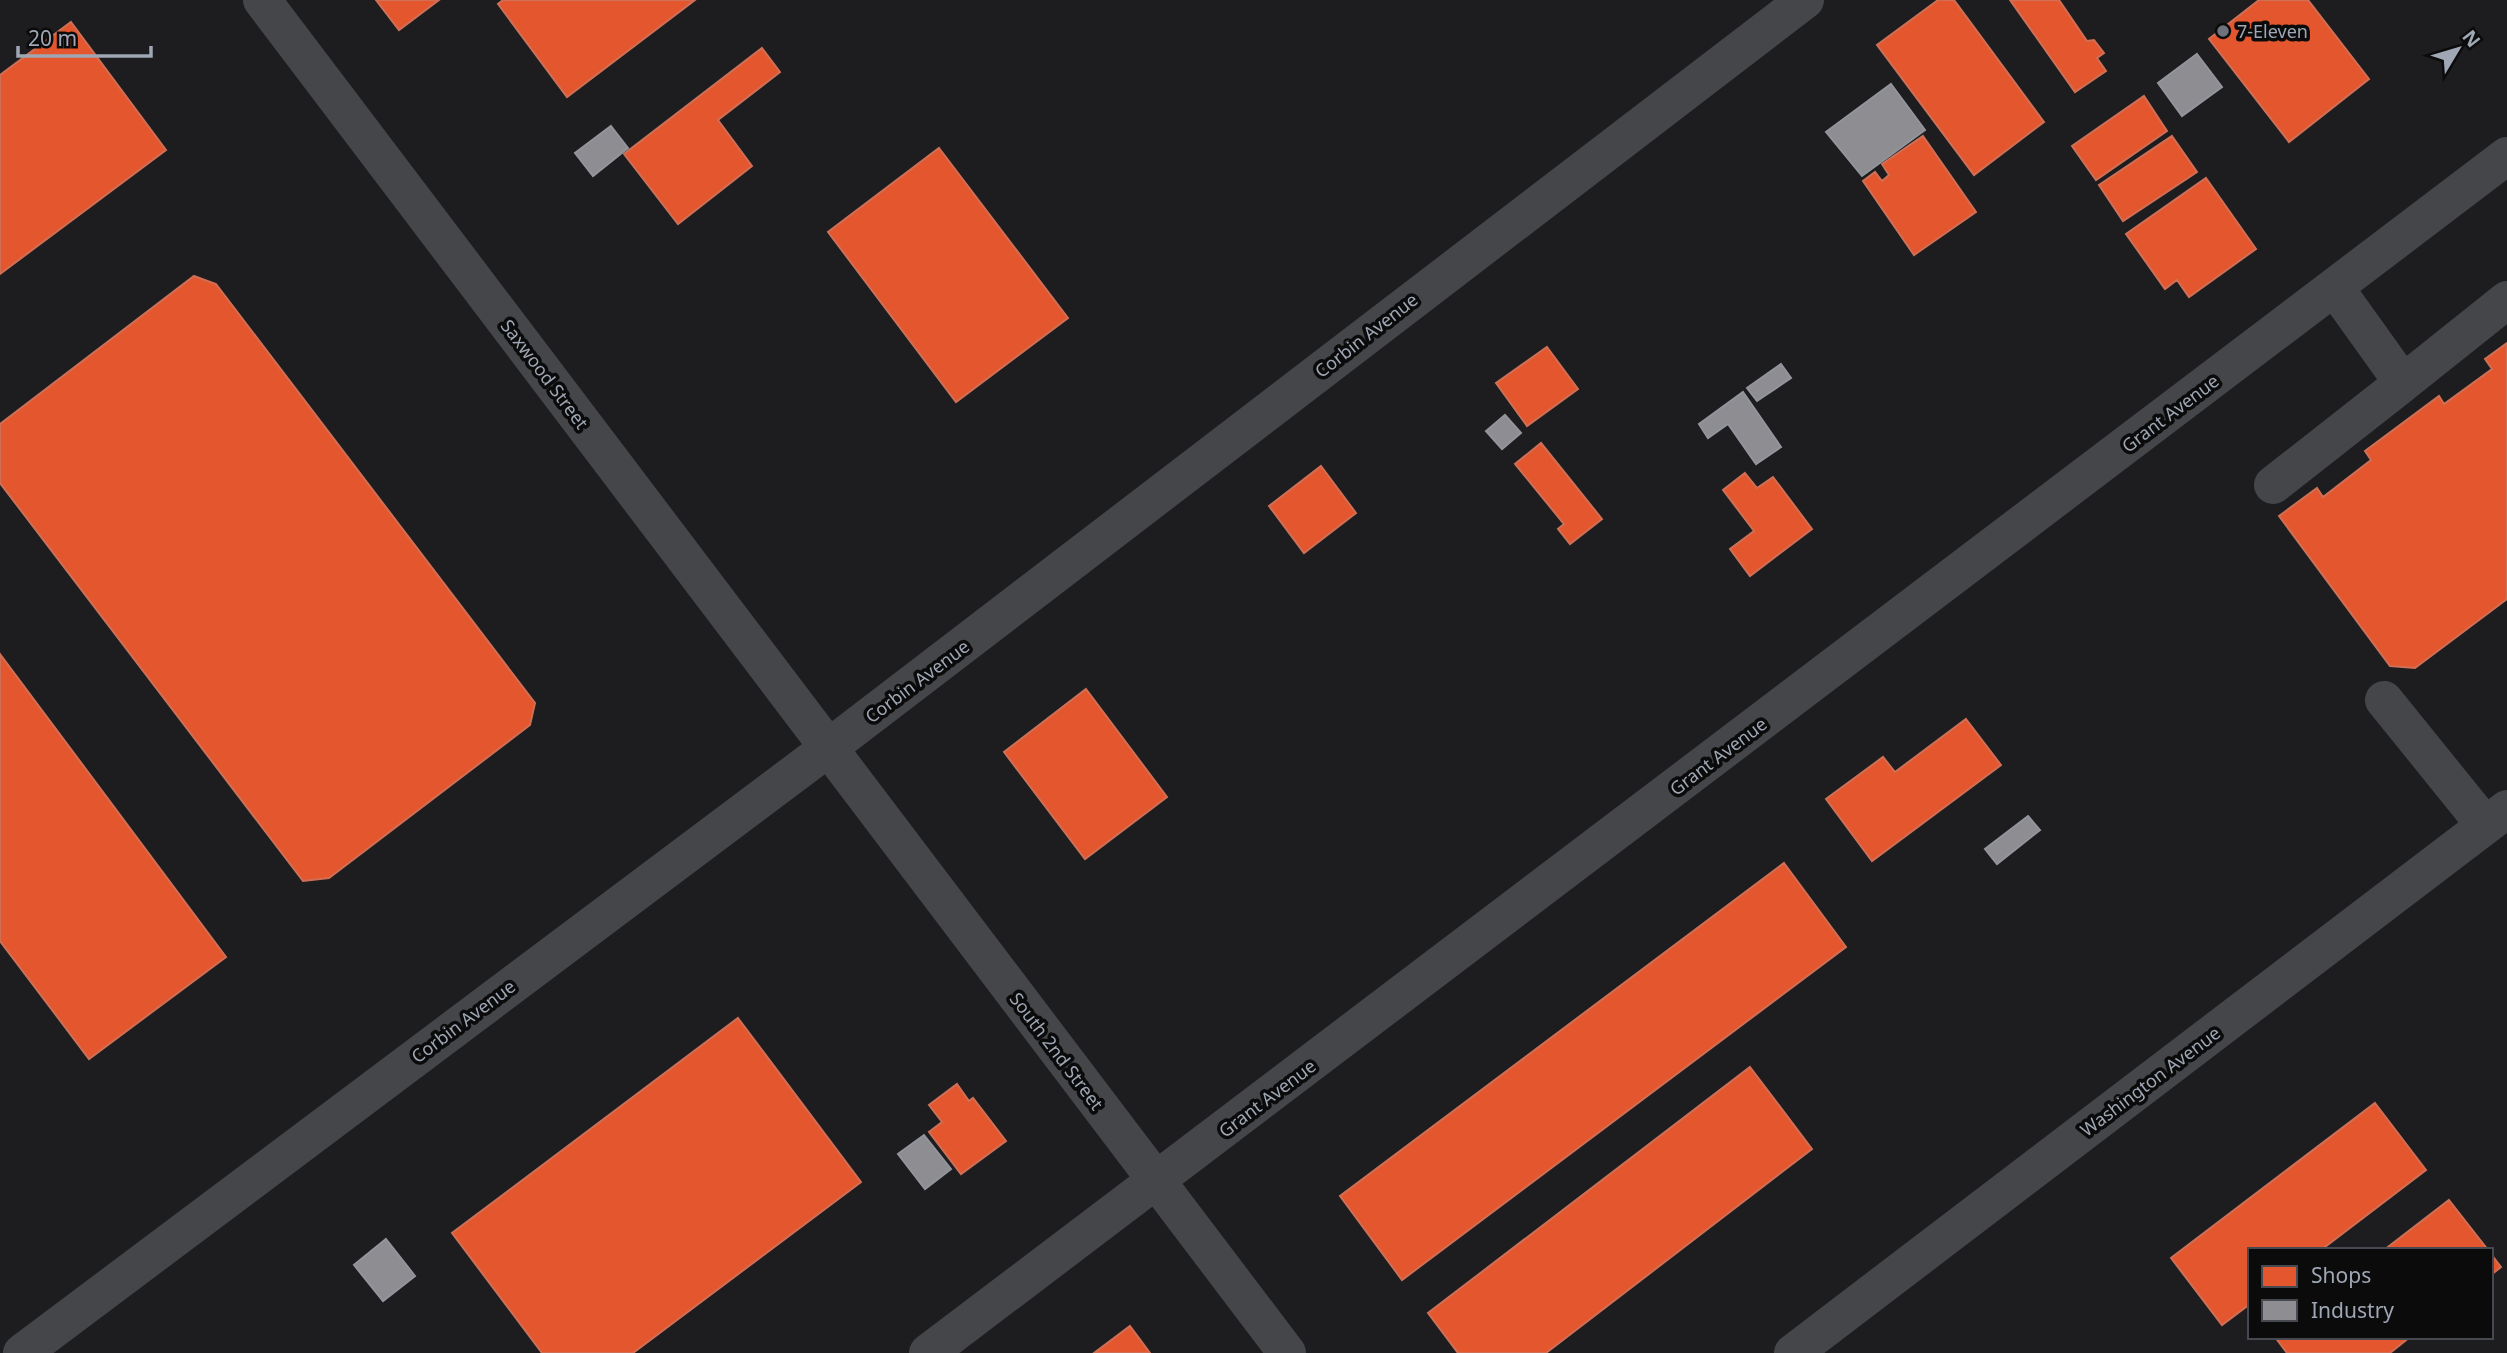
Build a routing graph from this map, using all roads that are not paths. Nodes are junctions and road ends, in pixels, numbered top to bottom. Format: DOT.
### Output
graph roads {
  1 [pos="262,0"];
  2 [pos="1805,0"];
  3 [pos="2507,156"];
  4 [pos="2335,288"];
  5 [pos="2507,300"];
  6 [pos="2403,383"];
  7 [pos="2273,485"];
  8 [pos="2384,700"];
  9 [pos="827,749"];
  10 [pos="2496,817"];
  11 [pos="1156,1182"];
  12 [pos="22,1353"];
  13 [pos="928,1353"];
  14 [pos="1287,1353"];
  15 [pos="1793,1353"];
  1 -- 9 [label="street, Saxwood Street"];
  2 -- 9 [label="street, Corbin Avenue"];
  3 -- 4 [label="street, Grant Avenue"];
  4 -- 6 [label="street"];
  4 -- 11 [label="street, Grant Avenue"];
  5 -- 6 [label="street"];
  6 -- 7 [label="street"];
  8 -- 10 [label="street"];
  9 -- 11 [label="street, South 2nd Street"];
  9 -- 12 [label="street, Corbin Avenue"];
  10 -- 15 [label="street, Washington Avenue"];
  11 -- 13 [label="street, Grant Avenue"];
  11 -- 14 [label="street, South 2nd Street"];
}
